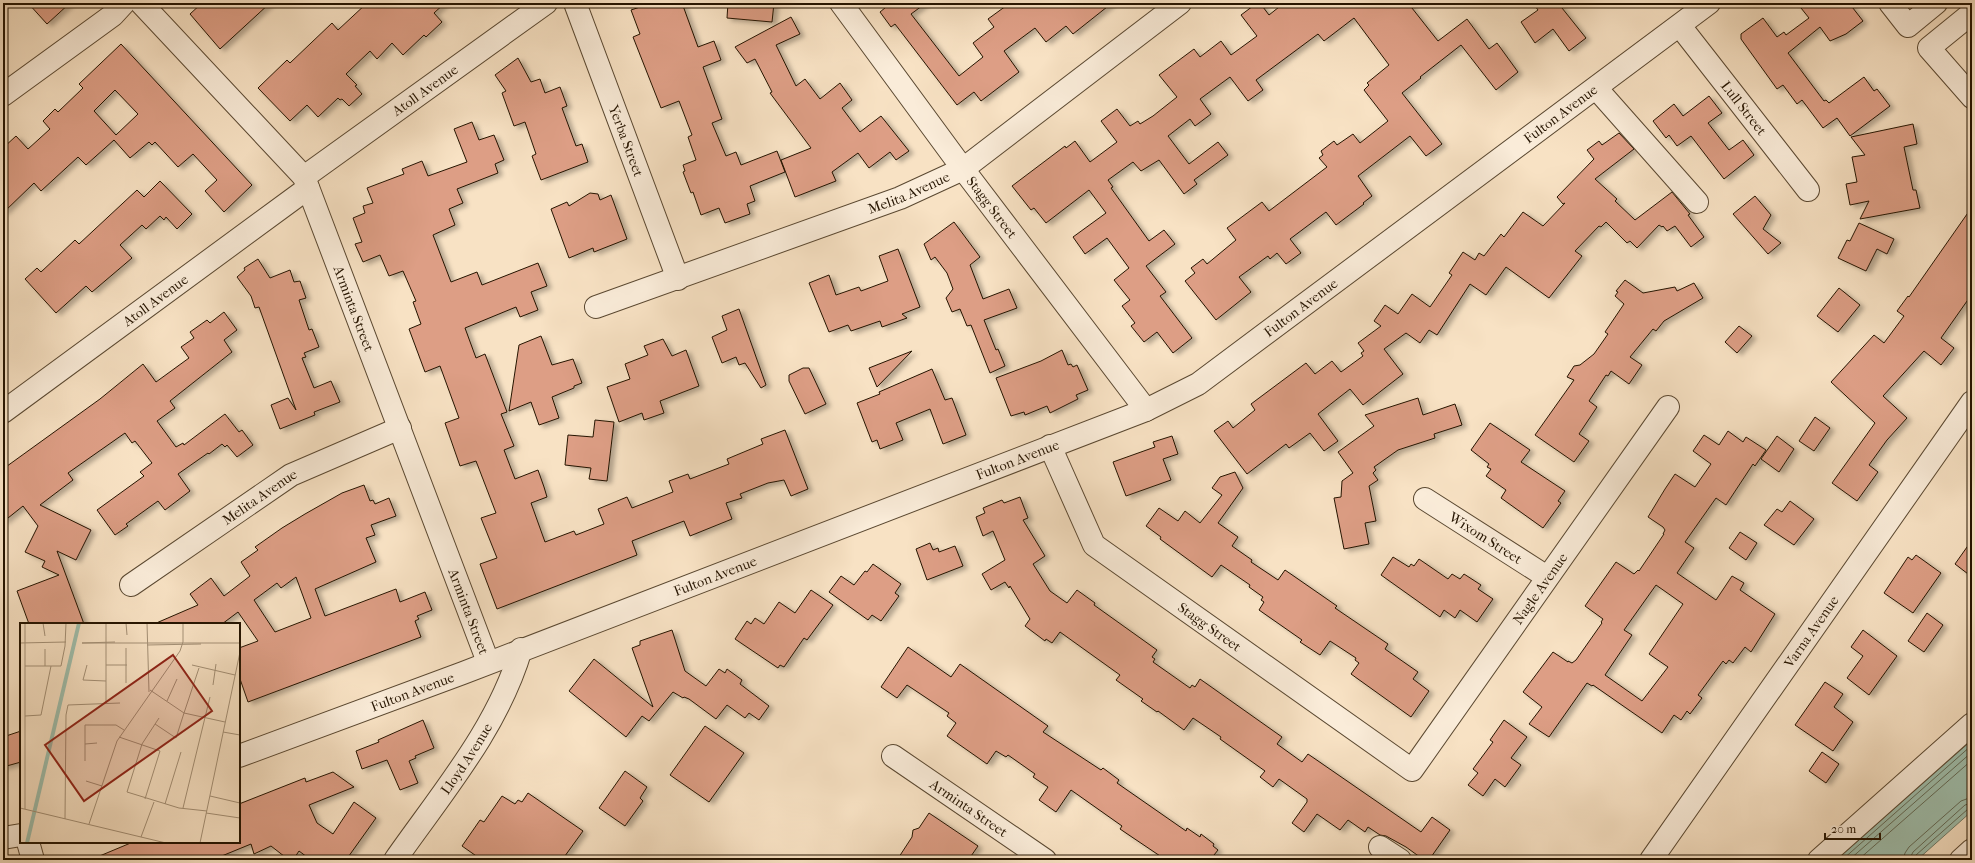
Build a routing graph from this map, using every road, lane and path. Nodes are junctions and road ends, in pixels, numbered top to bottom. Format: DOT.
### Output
graph roads {
  1 [pos="124,3"];
  2 [pos="141,3"];
  3 [pos="546,3"];
  4 [pos="575,3"];
  5 [pos="841,3"];
  6 [pos="1180,3"];
  7 [pos="1709,3"];
  8 [pos="1890,3"];
  9 [pos="1936,3"];
  10 [pos="1972,13"];
  11 [pos="1680,26"];
  12 [pos="1596,88"];
  13 [pos="3,95"];
  14 [pos="1972,97"];
  15 [pos="963,169"];
  16 [pos="306,182"];
  17 [pos="1808,190"];
  18 [pos="1697,202"];
  19 [pos="678,279"];
  20 [pos="596,307"];
  21 [pos="1972,402"];
  22 [pos="1668,407"];
  23 [pos="1146,410"];
  24 [pos="3,412"];
  25 [pos="400,428"];
  26 [pos="1050,446"];
  27 [pos="1425,499"];
  28 [pos="1547,577"];
  29 [pos="131,585"];
  30 [pos="521,649"];
  31 [pos="488,662"];
  32 [pos="1972,724"];
  33 [pos="240,756"];
  34 [pos="893,756"];
  35 [pos="1412,770"];
  36 [pos="20,835"];
  37 [pos="3,838"];
  38 [pos="28,843"];
  39 [pos="1380,847"];
  40 [pos="1972,850"];
  41 [pos="1036,857"];
  42 [pos="33,860"];
  43 [pos="395,860"];
  44 [pos="1400,860"];
  45 [pos="1651,860"];
  46 [pos="1819,860"];
  47 [pos="1961,860"];
  1 -- 13 [label="street"];
  2 -- 16 [label="street, Arminta Street"];
  3 -- 16 [label="street, Atoll Avenue"];
  4 -- 19 [label="street, Yerba Street"];
  5 -- 15 [label="street, Stagg Street"];
  6 -- 15 [label="street, Melita Avenue"];
  7 -- 11 [label="street, Fulton Avenue"];
  8 -- 9 [label="street"];
  10 -- 14 [label="street"];
  11 -- 12 [label="street, Fulton Avenue"];
  11 -- 17 [label="street, Lull Street"];
  12 -- 18 [label="street"];
  12 -- 23 [label="street, Fulton Avenue"];
  15 -- 19 [label="street, Melita Avenue"];
  15 -- 23 [label="street, Stagg Street"];
  16 -- 24 [label="street, Atoll Avenue"];
  16 -- 25 [label="street, Arminta Street"];
  19 -- 20 [label="street, Melita Avenue"];
  21 -- 45 [label="street, Varna Avenue"];
  22 -- 28 [label="street, Nagle Avenue"];
  23 -- 26 [label="street, Fulton Avenue"];
  25 -- 29 [label="street, Melita Avenue"];
  25 -- 31 [label="street, Arminta Street"];
  26 -- 30 [label="street, Fulton Avenue"];
  26 -- 35 [label="street, Stagg Street"];
  27 -- 28 [label="street, Wixom Street"];
  28 -- 35 [label="street, Nagle Avenue"];
  30 -- 31 [label="street, Fulton Avenue"];
  30 -- 43 [label="street, Lloyd Avenue"];
  31 -- 33 [label="street, Fulton Avenue"];
  32 -- 46 [label="street"];
  34 -- 41 [label="street, Arminta Street"];
  36 -- 37 [label="street"];
  38 -- 42 [label="street"];
  39 -- 44 [label="street"];
  40 -- 47 [label="street"];
}
